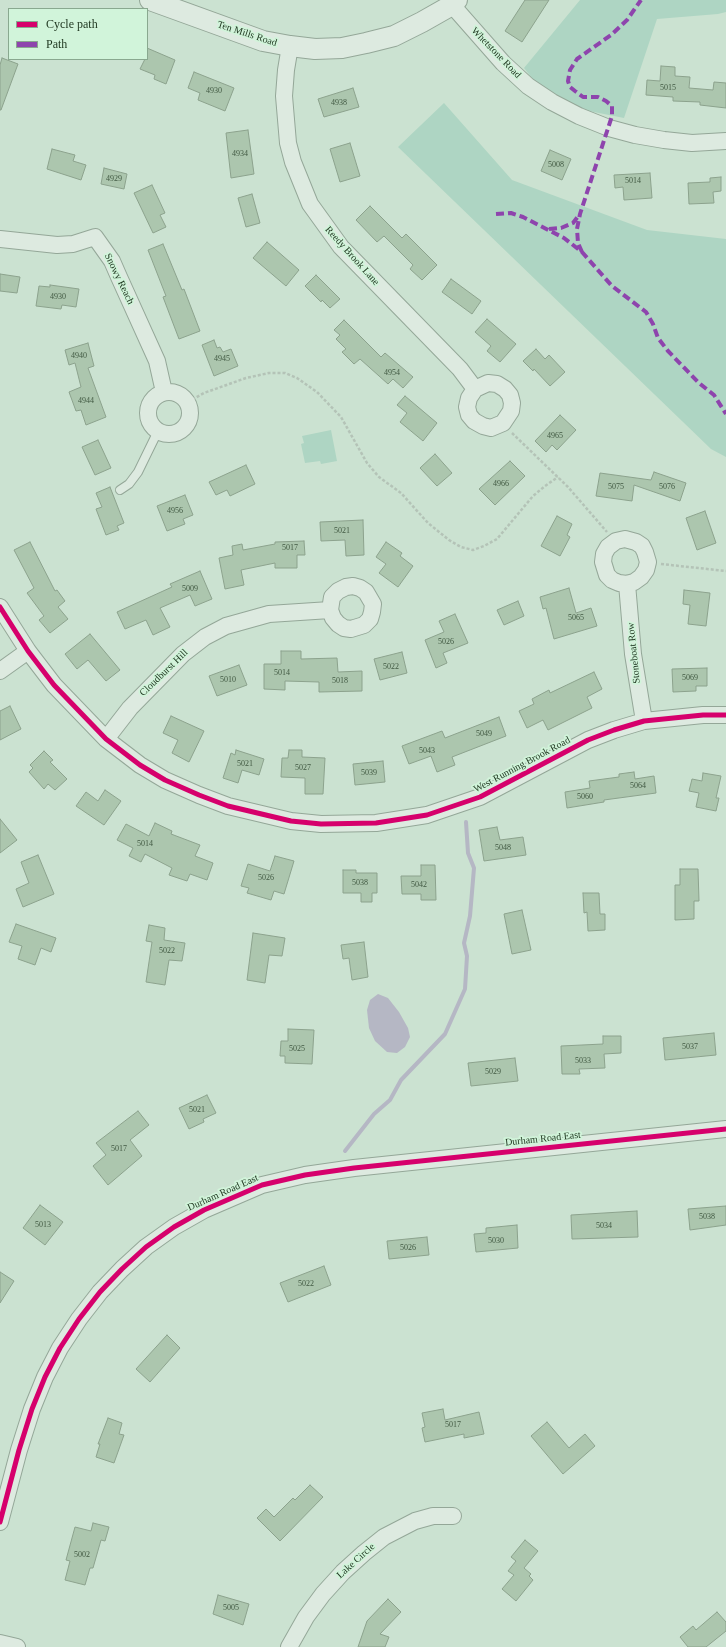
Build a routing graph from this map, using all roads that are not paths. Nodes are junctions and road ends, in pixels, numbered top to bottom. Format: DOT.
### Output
graph roads {
  1 [pos="150,0"];
  2 [pos="454,2"];
  3 [pos="290,46"];
  4 [pos="726,141"];
  5 [pos="0,239"];
  6 [pos="475,389"];
  7 [pos="164,392"];
  8 [pos="158,431"];
  9 [pos="120,490"];
  10 [pos="627,584"];
  11 [pos="0,607"];
  12 [pos="330,610"];
  13 [pos="28,651"];
  14 [pos="0,671"];
  15 [pos="726,715"];
  16 [pos="644,721"];
  17 [pos="106,739"];
  18 [pos="726,1129"];
  19 [pos="453,1516"];
  20 [pos="0,1522"];
  21 [pos="0,1643"];
  22 [pos="16,1647"];
  23 [pos="289,1647"];
  1 -- 3 [label="street, Ten Mills Road"];
  2 -- 3 [label="street, Ten Mills Road"];
  2 -- 4 [label="street, Whetstone Road"];
  3 -- 6 [label="street, Reedy Brook Lane"];
  5 -- 7 [label="street, Snowy Reach"];
  6 -- 6 [label="street"];
  7 -- 8 [label="street"];
  7 -- 8 [label="street"];
  8 -- 9 [label="lane"];
  10 -- 10 [label="street"];
  10 -- 16 [label="street, Stoneboat Row"];
  11 -- 13 [label="street, West Running Brook Road"];
  12 -- 17 [label="street, Cloudburst Hill"];
  13 -- 14 [label="street"];
  13 -- 17 [label="street, West Running Brook Road"];
  15 -- 16 [label="street, West Running Brook Road"];
  16 -- 17 [label="street, West Running Brook Road"];
  18 -- 20 [label="street, Durham Road East"];
  19 -- 23 [label="street, Lake Circle"];
  21 -- 22 [label="street"];
}
